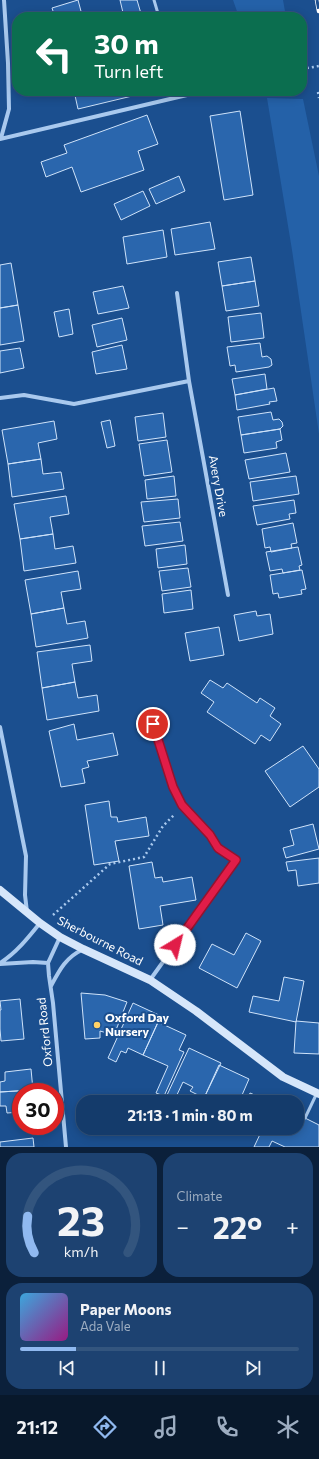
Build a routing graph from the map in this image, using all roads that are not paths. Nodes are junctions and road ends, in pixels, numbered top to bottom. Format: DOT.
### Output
graph roads {
  1 [pos="4,0"];
  2 [pos="154,0"];
  3 [pos="158,12"];
  4 [pos="182,96"];
  5 [pos="178,97"];
  6 [pos="1,139"];
  7 [pos="177,293"];
  8 [pos="189,381"];
  9 [pos="0,398"];
  10 [pos="228,595"];
  11 [pos="153,724"];
  12 [pos="0,727"];
  13 [pos="0,890"];
  14 [pos="28,913"];
  15 [pos="41,924"];
  16 [pos="60,936"];
  17 [pos="83,949"];
  18 [pos="0,964"];
  19 [pos="48,964"];
  20 [pos="150,980"];
  21 [pos="51,986"];
  22 [pos="318,1094"];
  23 [pos="305,1118"];
  24 [pos="66,1147"];
  1 -- 6 [label="street"];
  2 -- 3 [label="lane"];
  4 -- 5 [label="street"];
  5 -- 6 [label="street"];
  7 -- 8 [label="street, Avery Drive"];
  8 -- 9 [label="street"];
  8 -- 10 [label="street, Avery Drive"];
  11 -- 20 [label="street"];
  12 -- 14 [label="street"];
  13 -- 14 [label="main road, Sherbourne Road"];
  14 -- 15 [label="main road, Sherbourne Road"];
  15 -- 16 [label="main road, Sherbourne Road"];
  15 -- 18 [label="street"];
  16 -- 17 [label="main road, Sherbourne Road"];
  16 -- 19 [label="street, Oxford Road"];
  17 -- 20 [label="main road, Sherbourne Road"];
  17 -- 21 [label="street, Oxford Road"];
  18 -- 19 [label="street"];
  19 -- 21 [label="street, Oxford Road"];
  20 -- 22 [label="main road, Sherbourne Road"];
  21 -- 24 [label="street, Oxford Road"];
  22 -- 23 [label="lane"];
}
